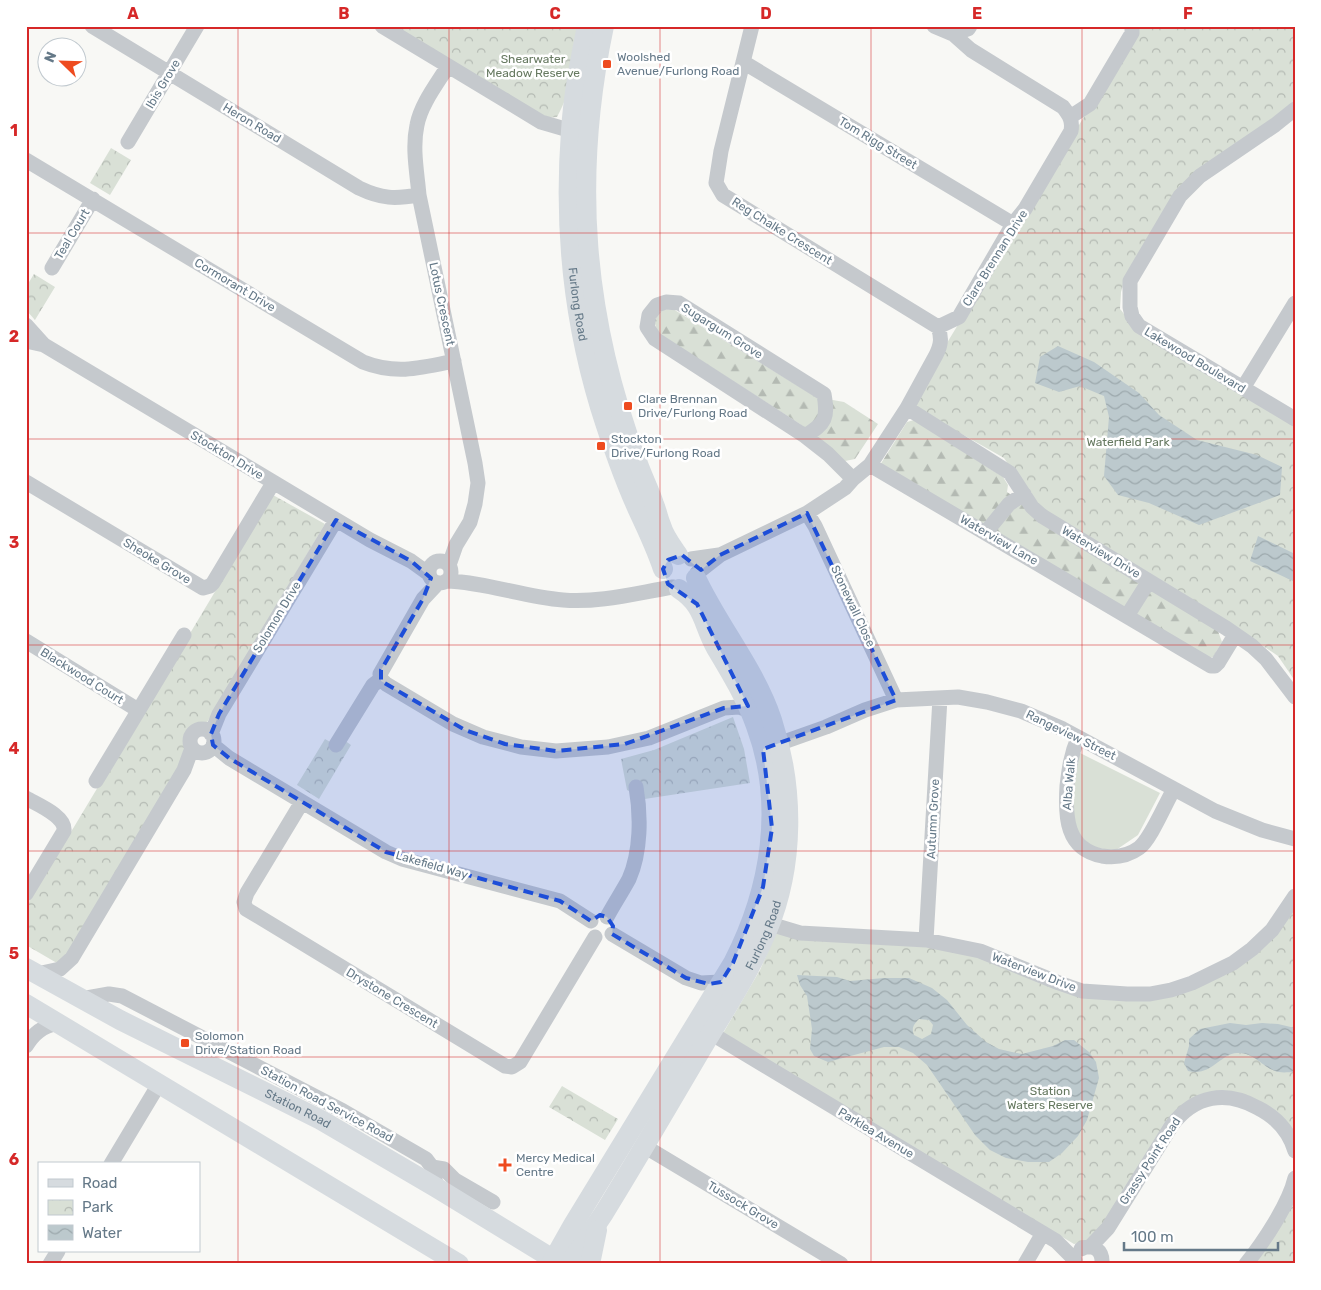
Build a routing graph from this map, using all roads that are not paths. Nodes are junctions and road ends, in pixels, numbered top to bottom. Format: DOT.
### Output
graph roads {
  1 [pos="92,26"];
  2 [pos="197,26"];
  3 [pos="382,26"];
  4 [pos="587,26"];
  5 [pos="604,26"];
  6 [pos="752,26"];
  7 [pos="934,26"];
  8 [pos="970,26"];
  9 [pos="1132,26"];
  10 [pos="953,34"];
  11 [pos="743,62"];
  12 [pos="448,66"];
  13 [pos="170,72"];
  14 [pos="1295,109"];
  15 [pos="1070,117"];
  16 [pos="579,130"];
  17 [pos="129,142"];
  18 [pos="26,160"];
  19 [pos="419,195"];
  20 [pos="93,199"];
  21 [pos="1013,224"];
  22 [pos="51,267"];
  23 [pos="1295,303"];
  24 [pos="26,327"];
  25 [pos="938,327"];
  26 [pos="26,341"];
  27 [pos="44,345"];
  28 [pos="454,361"];
  29 [pos="1243,388"];
  30 [pos="906,408"];
  31 [pos="1295,419"];
  32 [pos="805,436"];
  33 [pos="870,465"];
  34 [pos="853,479"];
  35 [pos="26,482"];
  36 [pos="274,483"];
  37 [pos="1024,494"];
  38 [pos="807,513"];
  39 [pos="336,520"];
  40 [pos="986,532"];
  41 [pos="691,566"];
  42 [pos="439,571"];
  43 [pos="669,580"];
  44 [pos="1149,581"];
  45 [pos="1127,616"];
  46 [pos="184,634"];
  47 [pos="1235,634"];
  48 [pos="26,641"];
  49 [pos="381,679"];
  50 [pos="736,682"];
  51 [pos="940,698"];
  52 [pos="1295,698"];
  53 [pos="896,700"];
  54 [pos="724,708"];
  55 [pos="138,710"];
  56 [pos="750,711"];
  57 [pos="1078,738"];
  58 [pos="205,743"];
  59 [pos="336,745"];
  60 [pos="771,747"];
  61 [pos="96,781"];
  62 [pos="636,787"];
  63 [pos="1174,789"];
  64 [pos="26,798"];
  65 [pos="302,802"];
  66 [pos="1295,840"];
  67 [pos="26,894"];
  68 [pos="1295,896"];
  69 [pos="607,917"];
  70 [pos="592,921"];
  71 [pos="770,924"];
  72 [pos="612,934"];
  73 [pos="595,937"];
  74 [pos="926,940"];
  75 [pos="72,958"];
  76 [pos="32,971"];
  77 [pos="686,978"];
  78 [pos="721,982"];
  79 [pos="76,996"];
  80 [pos="29,1006"];
  81 [pos="707,1006"];
  82 [pos="57,1023"];
  83 [pos="703,1029"];
  84 [pos="28,1043"];
  85 [pos="159,1084"];
  86 [pos="644,1146"];
  87 [pos="1295,1151"];
  88 [pos="112,1162"];
  89 [pos="432,1167"];
  90 [pos="1295,1178"];
  91 [pos="437,1188"];
  92 [pos="493,1202"];
  93 [pos="602,1214"];
  94 [pos="1050,1237"];
  95 [pos="57,1252"];
  96 [pos="1092,1258"];
  97 [pos="559,1263"];
  98 [pos="50,1264"];
  99 [pos="459,1264"];
  100 [pos="590,1264"];
  101 [pos="841,1264"];
  102 [pos="1025,1264"];
  103 [pos="1246,1264"];
  1 -- 13 [label="street, Heron Road"];
  2 -- 13 [label="street, Ibis Grove"];
  3 -- 12 [label="street"];
  4 -- 16 [label="main road, Furlong Road"];
  5 -- 16 [label="main road, Furlong Road"];
  6 -- 11 [label="street, Reg Chalke Crescent"];
  7 -- 10 [label="street"];
  8 -- 10 [label="street"];
  9 -- 15 [label="street"];
  10 -- 15 [label="street"];
  11 -- 21 [label="street, Tom Rigg Street"];
  11 -- 25 [label="street, Reg Chalke Crescent"];
  12 -- 16 [label="street"];
  12 -- 19 [label="street, Lotus Crescent"];
  13 -- 17 [label="street, Ibis Grove"];
  13 -- 19 [label="street, Heron Road"];
  14 -- 29 [label="street, Lakewood Boulevard"];
  15 -- 21 [label="street, Clare Brennan Drive"];
  16 -- 41 [label="main road, Furlong Road"];
  16 -- 43 [label="main road, Furlong Road"];
  18 -- 20 [label="street, Cormorant Drive"];
  19 -- 28 [label="street, Lotus Crescent"];
  20 -- 22 [label="street, Teal Court"];
  20 -- 28 [label="street, Cormorant Drive"];
  21 -- 25 [label="street, Clare Brennan Drive"];
  23 -- 29 [label="street"];
  24 -- 27 [label="street, Stockton Drive"];
  25 -- 30 [label="street"];
  26 -- 27 [label="street, Stockton Drive"];
  27 -- 36 [label="street, Stockton Drive"];
  28 -- 42 [label="street, Lotus Crescent"];
  29 -- 31 [label="street, Lakewood Boulevard"];
  30 -- 33 [label="street"];
  30 -- 37 [label="street, Waterview Drive"];
  32 -- 32 [label="street, Sugargum Grove"];
  32 -- 34 [label="street, Sugargum Grove"];
  33 -- 34 [label="street"];
  33 -- 40 [label="street, Waterview Lane"];
  34 -- 38 [label="street"];
  35 -- 36 [label="street, Sheoke Grove"];
  36 -- 39 [label="street, Stockton Drive"];
  37 -- 40 [label="street"];
  37 -- 44 [label="street, Waterview Drive"];
  38 -- 41 [label="street"];
  38 -- 53 [label="street, Stonewall Close"];
  39 -- 42 [label="street, Stockton Drive"];
  39 -- 58 [label="street, Solomon Drive"];
  40 -- 45 [label="street, Waterview Lane"];
  41 -- 43 [label="main road"];
  41 -- 43 [label="main road"];
  41 -- 60 [label="main road, Furlong Road"];
  42 -- 43 [label="street"];
  42 -- 49 [label="street"];
  43 -- 50 [label="main road, Furlong Road"];
  44 -- 45 [label="street"];
  44 -- 47 [label="street, Waterview Drive"];
  45 -- 47 [label="street, Waterview Lane"];
  46 -- 55 [label="street, Blackwood Court"];
  47 -- 52 [label="street, Waterview Drive"];
  48 -- 55 [label="street, Blackwood Court"];
  49 -- 54 [label="street"];
  49 -- 59 [label="street"];
  50 -- 54 [label="street"];
  50 -- 56 [label="main road, Furlong Road"];
  51 -- 53 [label="street, Rangeview Street"];
  51 -- 57 [label="street, Rangeview Street"];
  51 -- 74 [label="street, Autumn Grove"];
  53 -- 60 [label="street, Rangeview Street"];
  54 -- 56 [label="street"];
  55 -- 61 [label="street, Blackwood Court"];
  56 -- 60 [label="main road, Furlong Road"];
  57 -- 63 [label="street, Rangeview Street"];
  57 -- 63 [label="street, Alba Walk"];
  58 -- 65 [label="street, Lakefield Way"];
  58 -- 75 [label="street, Solomon Drive"];
  60 -- 71 [label="main road, Furlong Road"];
  60 -- 78 [label="main road, Furlong Road"];
  62 -- 69 [label="street"];
  63 -- 66 [label="street, Rangeview Street"];
  64 -- 67 [label="street"];
  65 -- 70 [label="street, Lakefield Way"];
  65 -- 73 [label="street, Drystone Crescent"];
  68 -- 74 [label="street, Waterview Drive"];
  69 -- 70 [label="street"];
  69 -- 72 [label="street"];
  70 -- 73 [label="street"];
  71 -- 74 [label="street, Waterview Drive"];
  71 -- 83 [label="main road, Furlong Road"];
  72 -- 73 [label="street"];
  72 -- 77 [label="street"];
  75 -- 76 [label="street, Solomon Drive"];
  75 -- 79 [label="street, Solomon Drive"];
  76 -- 79 [label="main road, Station Road"];
  77 -- 78 [label="street"];
  77 -- 81 [label="street"];
  78 -- 81 [label="main road, Furlong Road"];
  79 -- 89 [label="street, Station Road Service Road"];
  79 -- 91 [label="main road, Station Road"];
  80 -- 82 [label="main road"];
  80 -- 84 [label="street"];
  81 -- 83 [label="main road, Furlong Road"];
  82 -- 84 [label="street"];
  82 -- 85 [label="main road"];
  83 -- 86 [label="main road, Furlong Road"];
  83 -- 94 [label="street, Parklea Avenue"];
  83 -- 97 [label="main road, Furlong Road"];
  85 -- 88 [label="street"];
  85 -- 99 [label="main road"];
  86 -- 93 [label="main road, Furlong Road"];
  86 -- 101 [label="street, Tussock Grove"];
  87 -- 96 [label="street, Grassy Point Road"];
  89 -- 91 [label="street"];
  89 -- 92 [label="street, Station Road Service Road"];
  90 -- 103 [label="street"];
  91 -- 97 [label="main road, Station Road"];
  93 -- 97 [label="main road, Furlong Road"];
  93 -- 100 [label="main road"];
  94 -- 96 [label="street, Parklea Avenue"];
  94 -- 102 [label="street"];
  95 -- 98 [label="street"];
}
